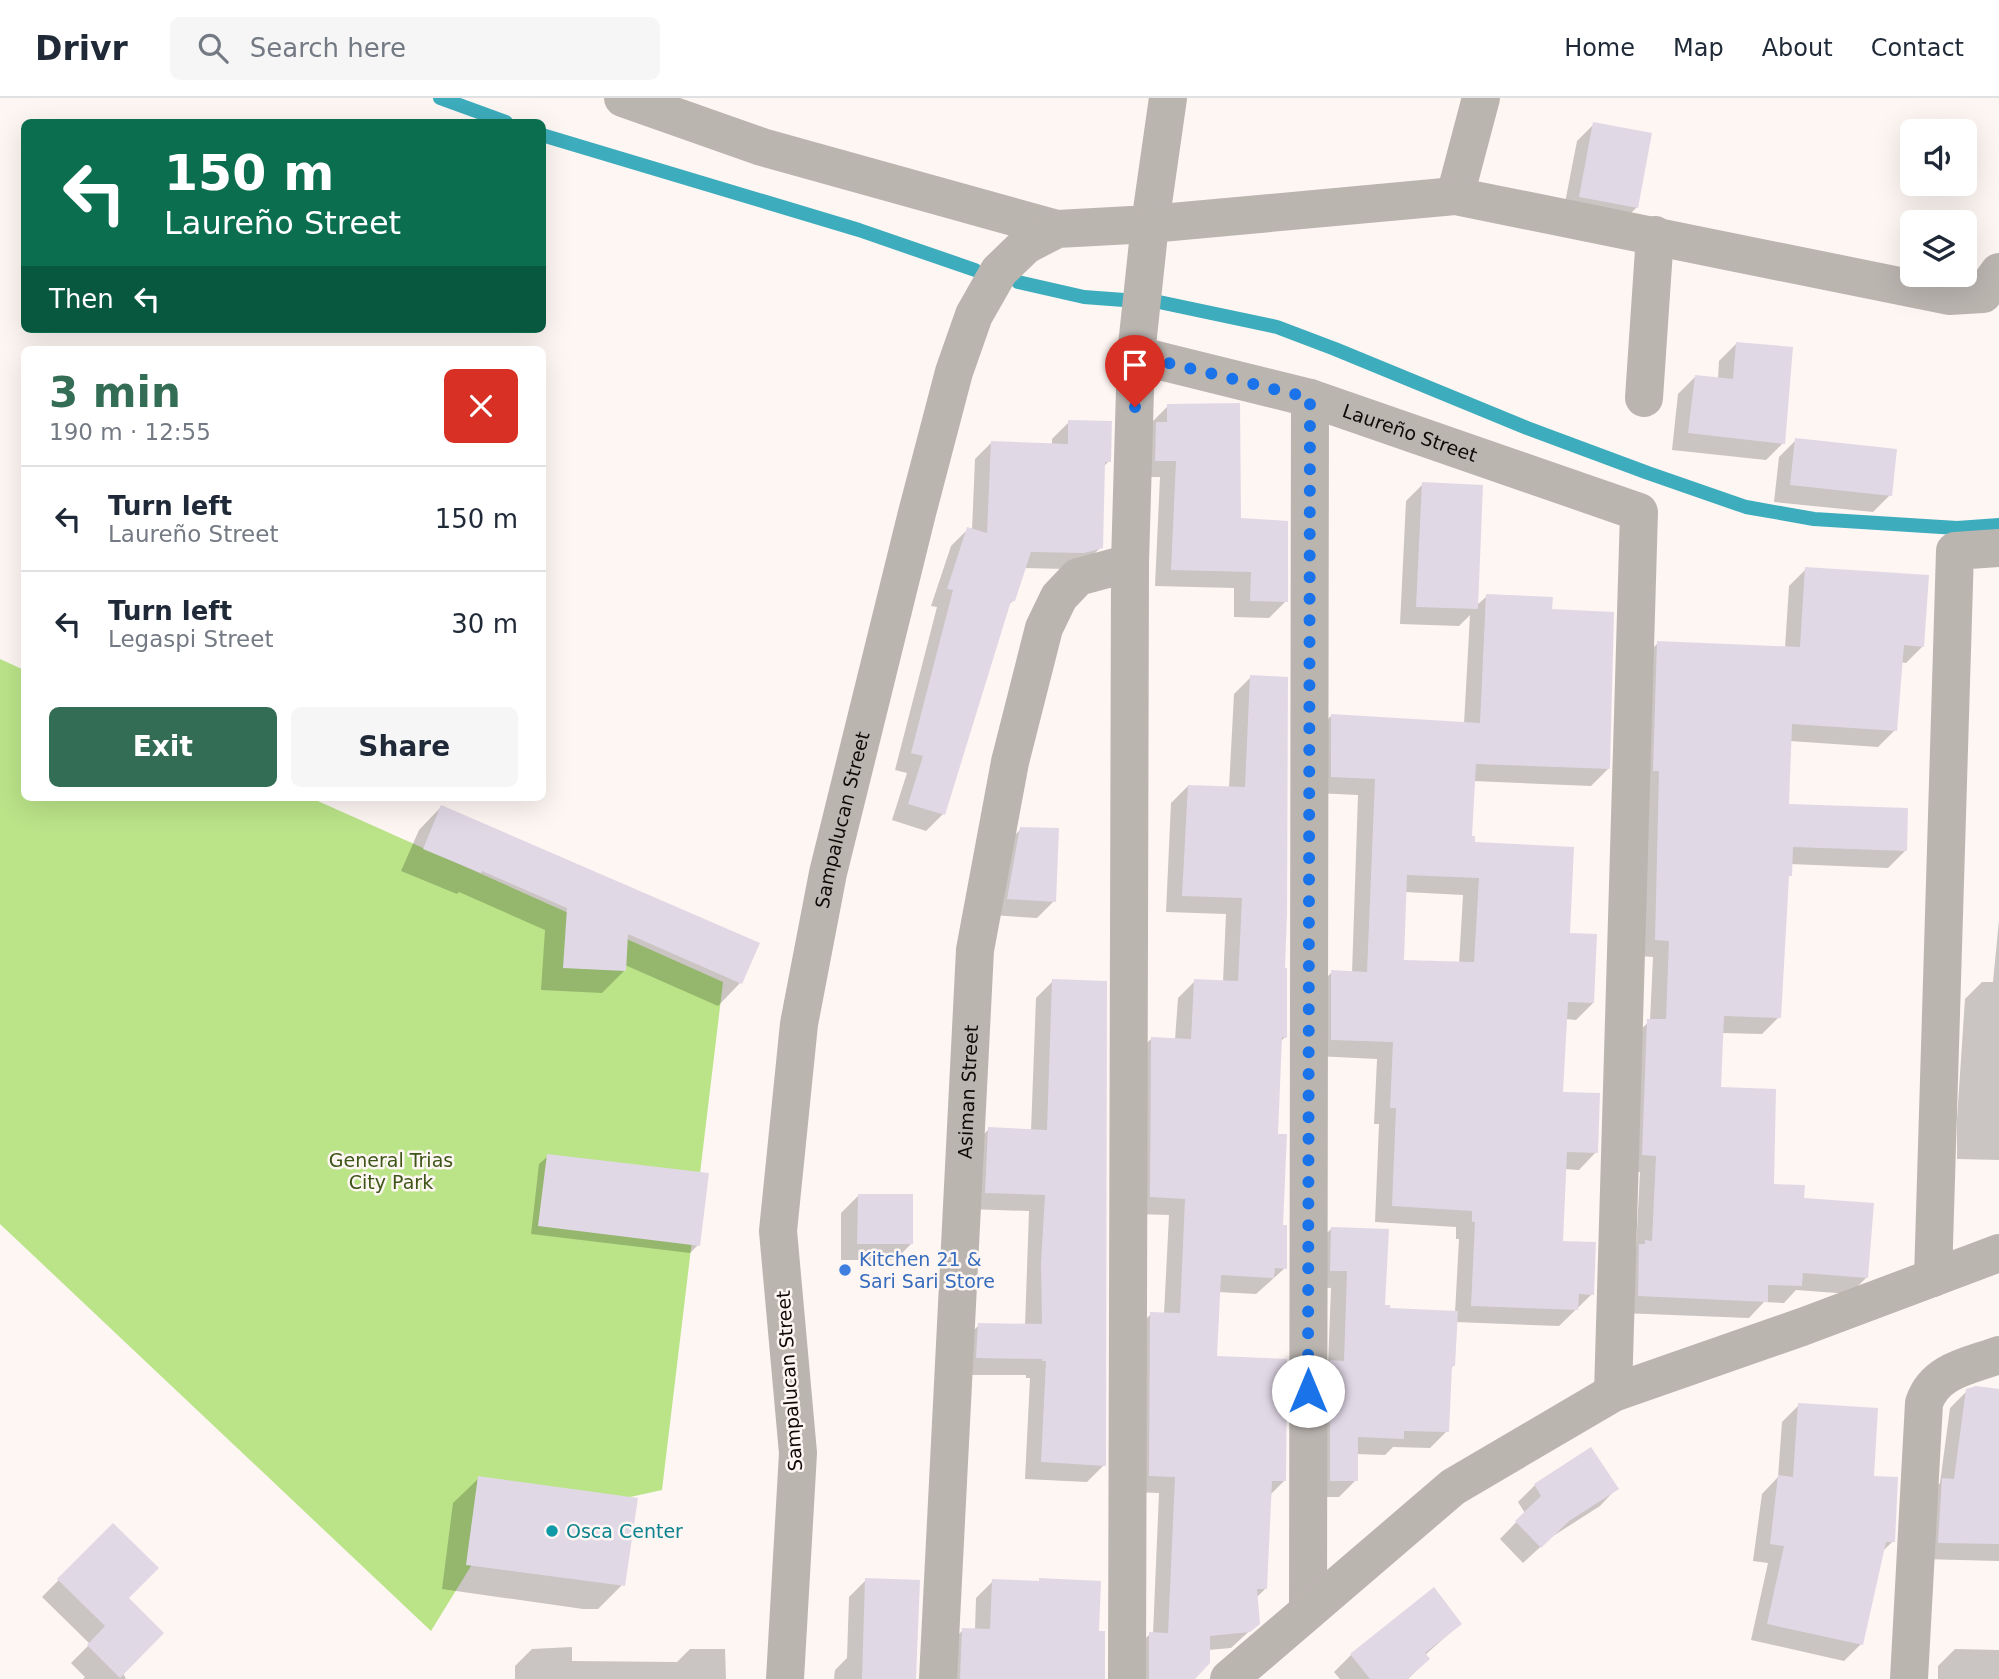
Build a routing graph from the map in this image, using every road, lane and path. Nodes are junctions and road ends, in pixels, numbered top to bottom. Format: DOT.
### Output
graph roads {
  1 [pos="623,98"];
  2 [pos="1168,98"];
  3 [pos="1481,98"];
  4 [pos="1455,196"];
  5 [pos="1150,224"];
  6 [pos="1057,229"];
  7 [pos="1655,235"];
  8 [pos="1999,272"];
  9 [pos="1136,355"];
  10 [pos="1644,397"];
  11 [pos="1310,398"];
  12 [pos="1999,548"];
  13 [pos="1130,563"];
  14 [pos="1999,1253"];
  15 [pos="1933,1278"];
  16 [pos="1999,1355"];
  17 [pos="1613,1393"];
  18 [pos="1308,1611"];
  19 [pos="785,1679"];
  20 [pos="938,1679"];
  21 [pos="1127,1679"];
  22 [pos="1229,1679"];
  23 [pos="1909,1679"];
  1 -- 6 [label="street"];
  2 -- 5 [label="street"];
  3 -- 4 [label="street"];
  4 -- 5 [label="street, Sampalucan Street"];
  4 -- 7 [label="street, Sampalucan Street"];
  5 -- 6 [label="street, Sampalucan Street"];
  5 -- 9 [label="street"];
  6 -- 19 [label="street, Sampalucan Street"];
  7 -- 8 [label="street, Sampalucan Street"];
  7 -- 10 [label="street"];
  9 -- 11 [label="street, Laureño Street"];
  9 -- 13 [label="street"];
  11 -- 17 [label="street, Laureño Street"];
  11 -- 18 [label="street"];
  12 -- 15 [label="street"];
  13 -- 20 [label="street, Asiman Street"];
  13 -- 21 [label="street"];
  14 -- 15 [label="street"];
  15 -- 17 [label="street"];
  16 -- 23 [label="street"];
  17 -- 18 [label="street"];
  18 -- 22 [label="street"];
}
